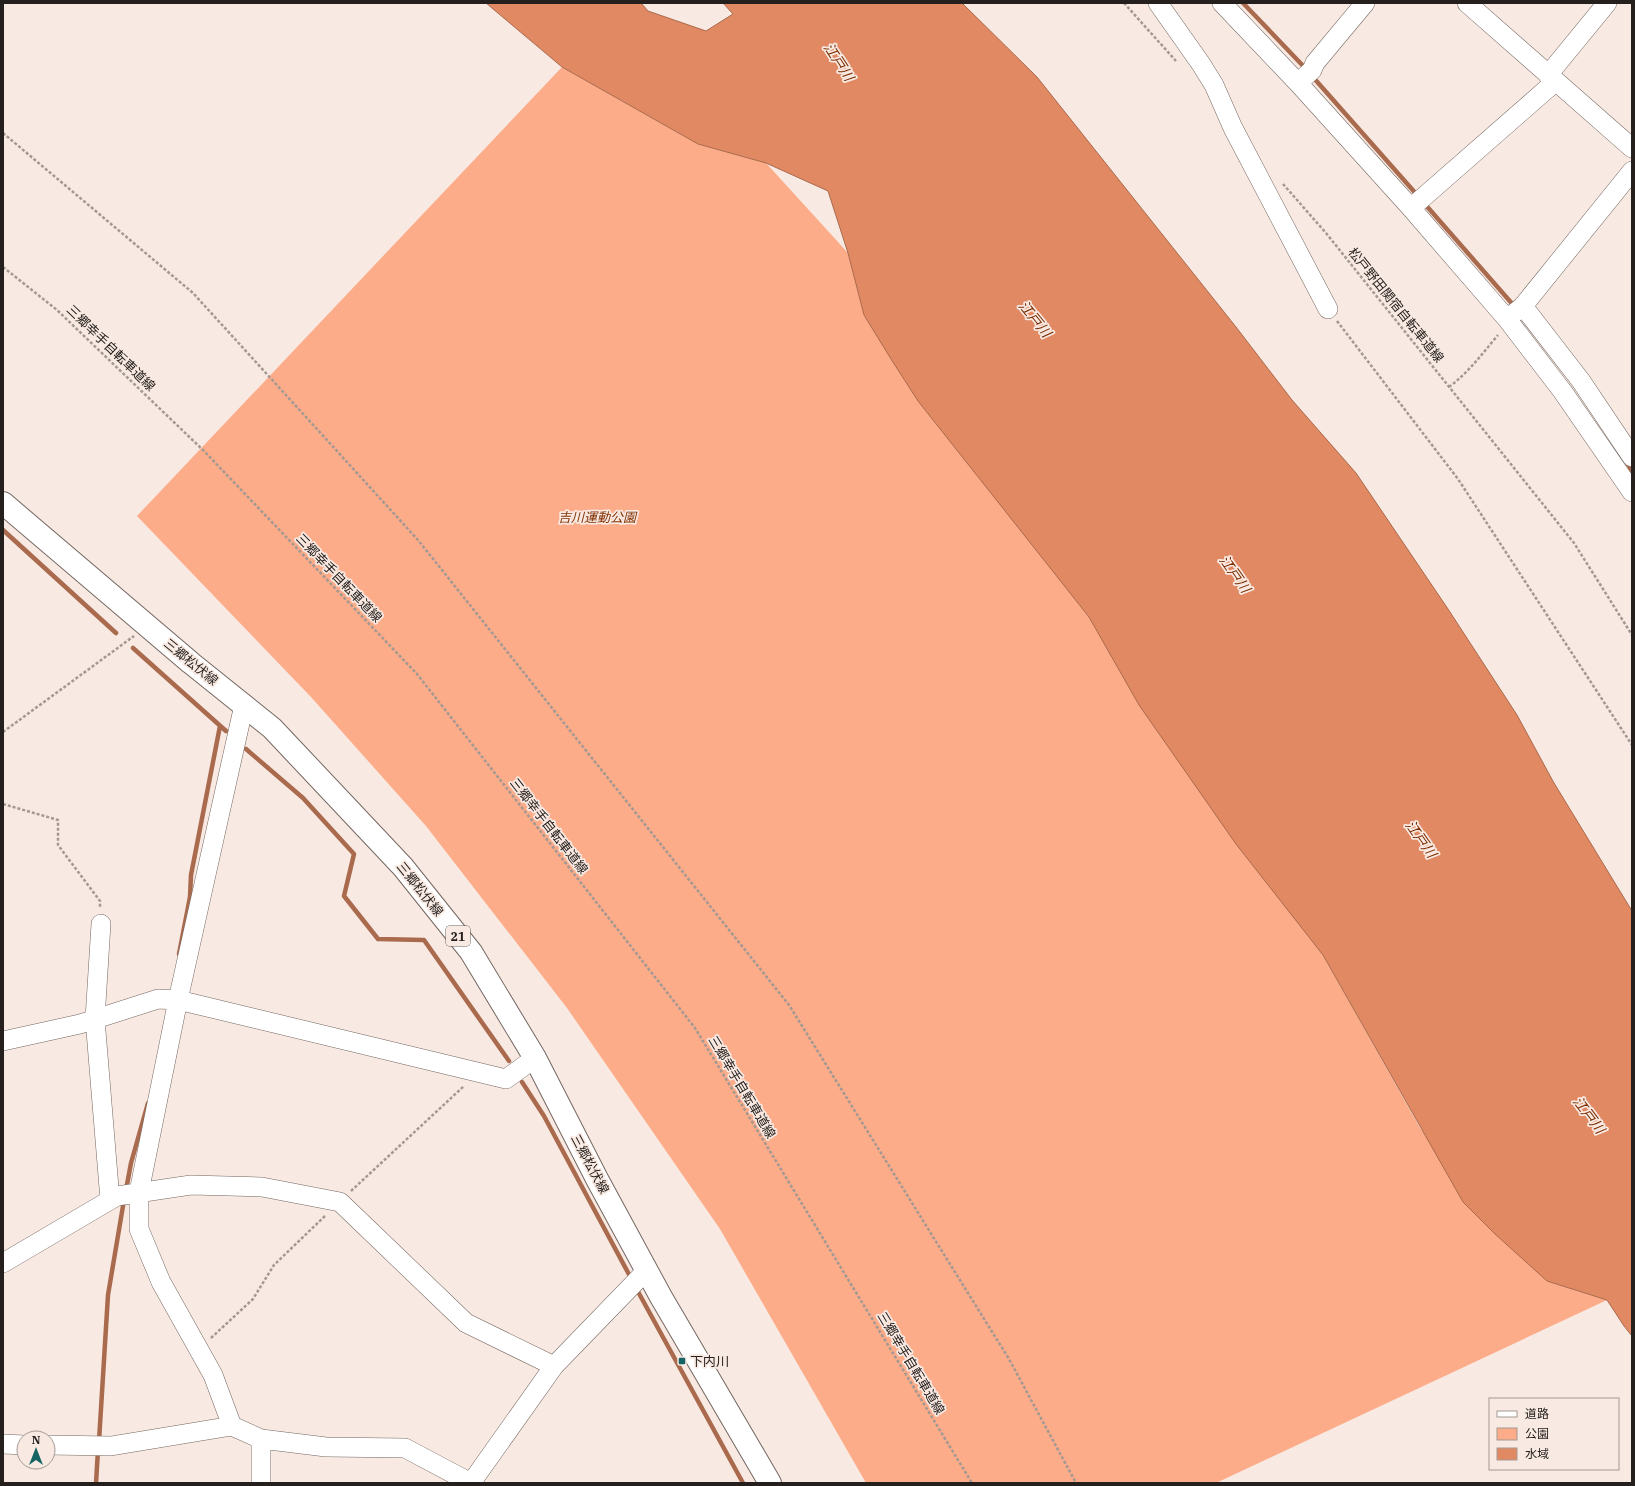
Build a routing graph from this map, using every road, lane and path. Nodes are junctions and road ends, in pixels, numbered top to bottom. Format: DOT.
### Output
graph roads {
  1 [pos="1124,3"];
  2 [pos="1158,3"];
  3 [pos="1222,3"];
  4 [pos="1365,3"];
  5 [pos="1467,3"];
  6 [pos="1607,3"];
  7 [pos="1181,66"];
  8 [pos="1552,78"];
  9 [pos="1298,83"];
  10 [pos="3,133"];
  11 [pos="1632,148"];
  12 [pos="1632,172"];
  13 [pos="1279,180"];
  14 [pos="1411,208"];
  15 [pos="3,267"];
  16 [pos="1523,306"];
  17 [pos="1328,309"];
  18 [pos="1510,322"];
  19 [pos="1449,387"];
  20 [pos="1632,457"];
  21 [pos="1632,492"];
  22 [pos="3,503"];
  23 [pos="148,626"];
  24 [pos="1632,635"];
  25 [pos="244,705"];
  26 [pos="3,732"];
  27 [pos="1632,745"];
  28 [pos="3,804"];
  29 [pos="101,924"];
  30 [pos="178,1000"];
  31 [pos="95,1019"];
  32 [pos="3,1042"];
  33 [pos="535,1058"];
  34 [pos="138,1192"];
  35 [pos="110,1200"];
  36 [pos="3,1263"];
  37 [pos="636,1280"];
  38 [pos="554,1366"];
  39 [pos="232,1426"];
  40 [pos="261,1439"];
  41 [pos="3,1444"];
  42 [pos="16,1445"];
  43 [pos="56,1445"];
  44 [pos="261,1483"];
  45 [pos="471,1483"];
  46 [pos="770,1483"];
  47 [pos="972,1483"];
  48 [pos="1076,1483"];
  1 -- 7 [label="path"];
  2 -- 17 [label="street"];
  3 -- 9 [label="street"];
  4 -- 9 [label="street"];
  5 -- 8 [label="street"];
  6 -- 8 [label="street"];
  8 -- 11 [label="street"];
  8 -- 14 [label="street"];
  9 -- 14 [label="street"];
  10 -- 48 [label="path"];
  12 -- 16 [label="street"];
  13 -- 19 [label="path, 松戸野田関宿自転車道線"];
  14 -- 18 [label="street"];
  15 -- 47 [label="path, 三郷幸手自転車道線"];
  16 -- 18 [label="street"];
  16 -- 20 [label="street"];
  17 -- 27 [label="path"];
  18 -- 19 [label="path"];
  18 -- 21 [label="street"];
  19 -- 24 [label="path, 松戸野田関宿自転車道線"];
  22 -- 23 [label="main road, 三郷松伏線 / 21"];
  23 -- 25 [label="main road, 三郷松伏線 / 21"];
  23 -- 26 [label="path"];
  25 -- 30 [label="street"];
  25 -- 33 [label="main road, 三郷松伏線 / 21"];
  28 -- 29 [label="path"];
  29 -- 31 [label="street"];
  30 -- 31 [label="street"];
  30 -- 33 [label="street"];
  30 -- 34 [label="street"];
  31 -- 32 [label="street"];
  31 -- 35 [label="street"];
  33 -- 37 [label="main road, 三郷松伏線 / 21"];
  34 -- 35 [label="street"];
  34 -- 38 [label="street"];
  34 -- 39 [label="street"];
  35 -- 36 [label="street"];
  37 -- 38 [label="street"];
  37 -- 46 [label="main road, 三郷松伏線 / 21"];
  38 -- 45 [label="street"];
  39 -- 40 [label="street"];
  39 -- 43 [label="street"];
  40 -- 44 [label="street"];
  40 -- 45 [label="street"];
  41 -- 42 [label="street"];
}
